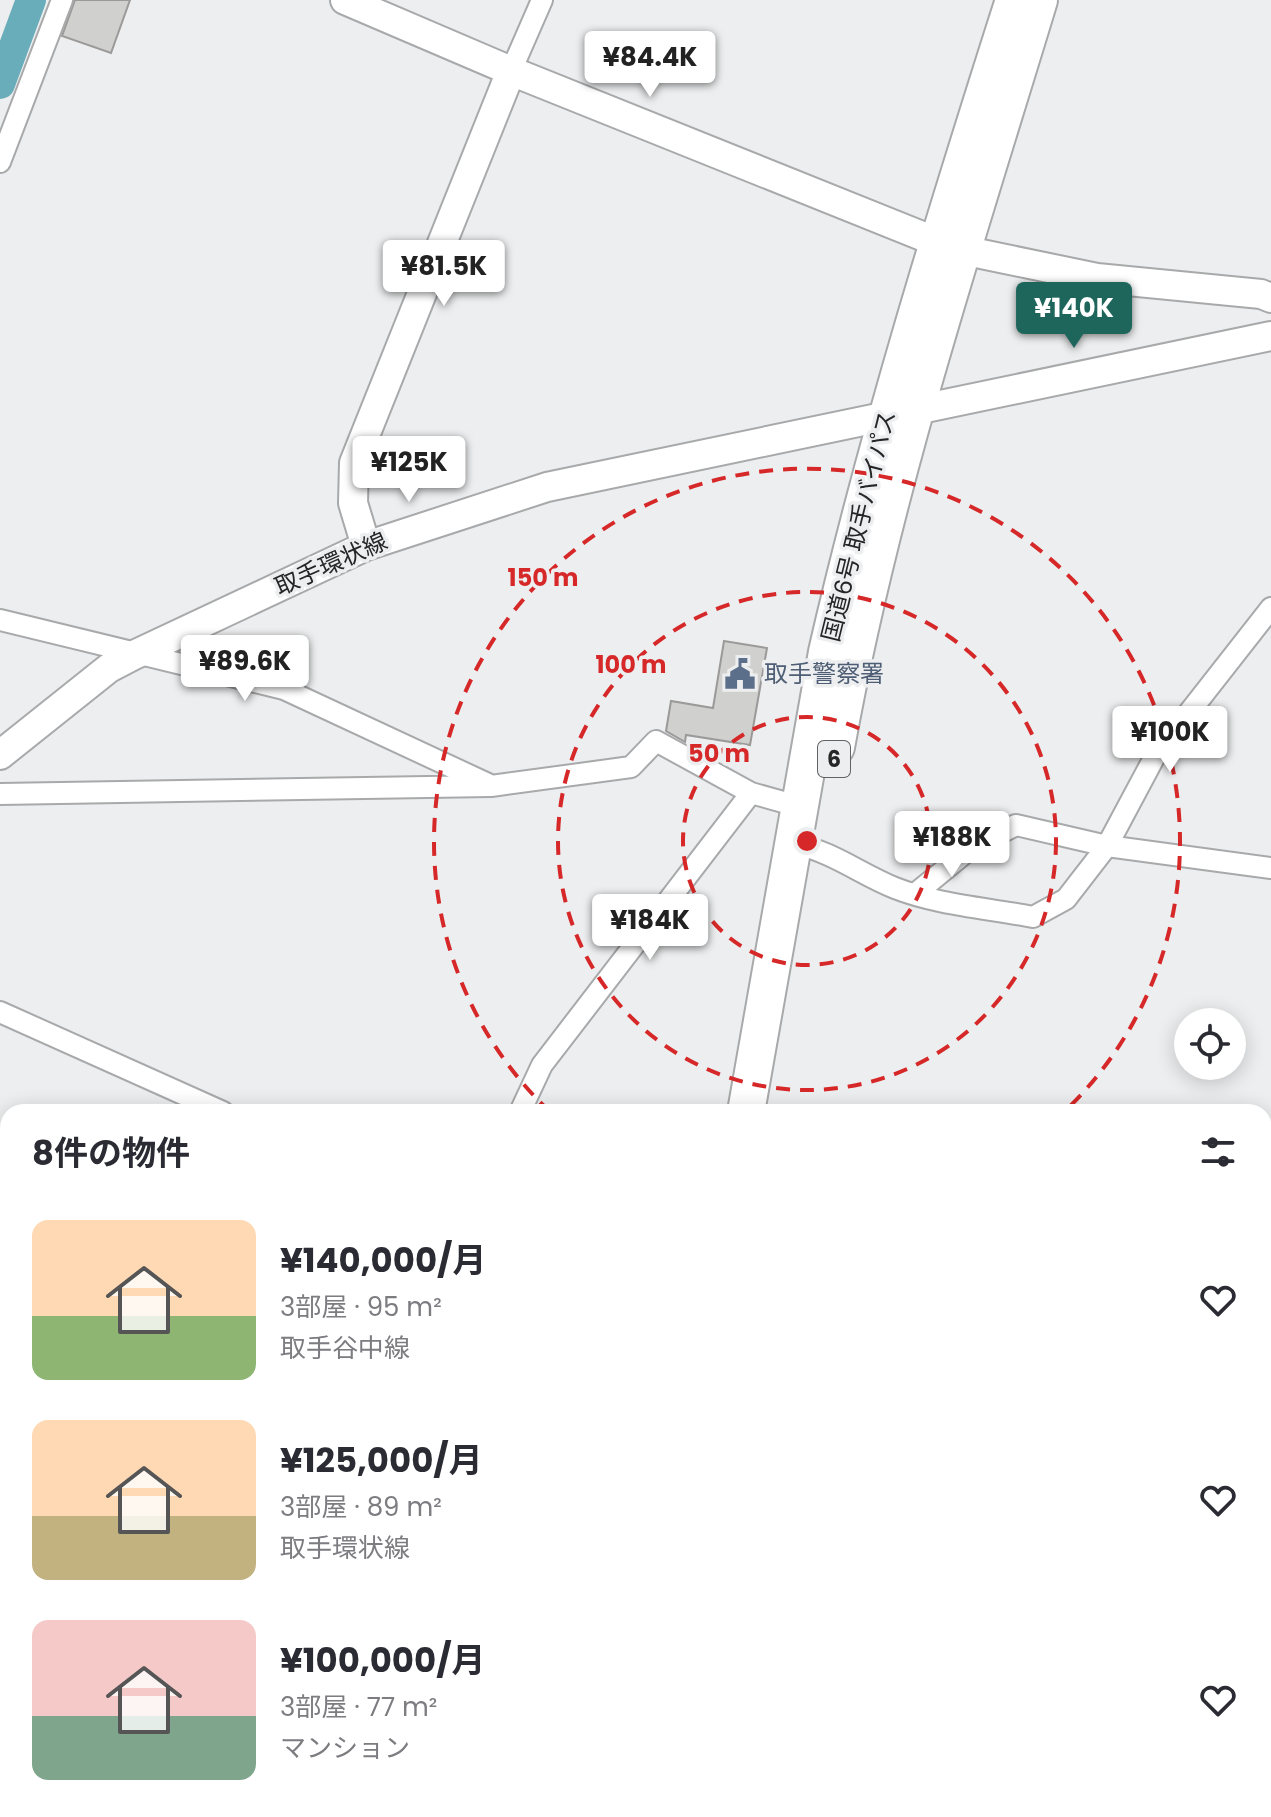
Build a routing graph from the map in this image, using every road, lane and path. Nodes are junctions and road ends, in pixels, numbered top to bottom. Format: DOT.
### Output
graph roads {
  1 [pos="62,0"];
  2 [pos="345,0"];
  3 [pos="542,0"];
  4 [pos="1014,0"];
  5 [pos="1039,0"];
  6 [pos="511,71"];
  7 [pos="0,162"];
  8 [pos="950,246"];
  9 [pos="1271,298"];
  10 [pos="1271,336"];
  11 [pos="901,412"];
  12 [pos="366,546"];
  13 [pos="1270,612"];
  14 [pos="0,620"];
  15 [pos="134,655"];
  16 [pos="0,755"];
  17 [pos="491,786"];
  18 [pos="751,793"];
  19 [pos="0,794"];
  20 [pos="801,807"];
  21 [pos="806,846"];
  22 [pos="1107,846"];
  23 [pos="1271,868"];
  24 [pos="915,894"];
  25 [pos="0,1012"];
  26 [pos="182,1104"];
  27 [pos="524,1104"];
  28 [pos="748,1104"];
  29 [pos="772,1104"];
  1 -- 7 [label="street"];
  2 -- 6 [label="street"];
  3 -- 6 [label="street"];
  4 -- 8 [label="highway, 国道6号 取手バイパス / 6"];
  5 -- 8 [label="highway, 国道6号 取手バイパス / 6"];
  6 -- 8 [label="street"];
  6 -- 12 [label="street"];
  8 -- 9 [label="street"];
  8 -- 11 [label="highway, 国道6号 取手バイパス / 6"];
  10 -- 11 [label="street, 取手環状線"];
  11 -- 12 [label="street, 取手環状線"];
  11 -- 20 [label="highway, 国道6号 取手バイパス / 6"];
  11 -- 21 [label="highway, 国道6号 取手バイパス / 6"];
  12 -- 15 [label="street, 取手環状線"];
  13 -- 22 [label="street"];
  14 -- 15 [label="street"];
  15 -- 16 [label="street, 取手環状線"];
  15 -- 17 [label="street"];
  17 -- 18 [label="street"];
  17 -- 19 [label="street"];
  18 -- 20 [label="street"];
  18 -- 27 [label="street"];
  20 -- 21 [label="highway, 国道6号 取手バイパス / 6"];
  21 -- 24 [label="street"];
  21 -- 28 [label="highway, 国道6号 取手バイパス / 6"];
  21 -- 29 [label="highway, 国道6号 取手バイパス / 6"];
  22 -- 23 [label="street"];
  22 -- 24 [label="street"];
  22 -- 24 [label="street"];
  25 -- 26 [label="street"];
}
